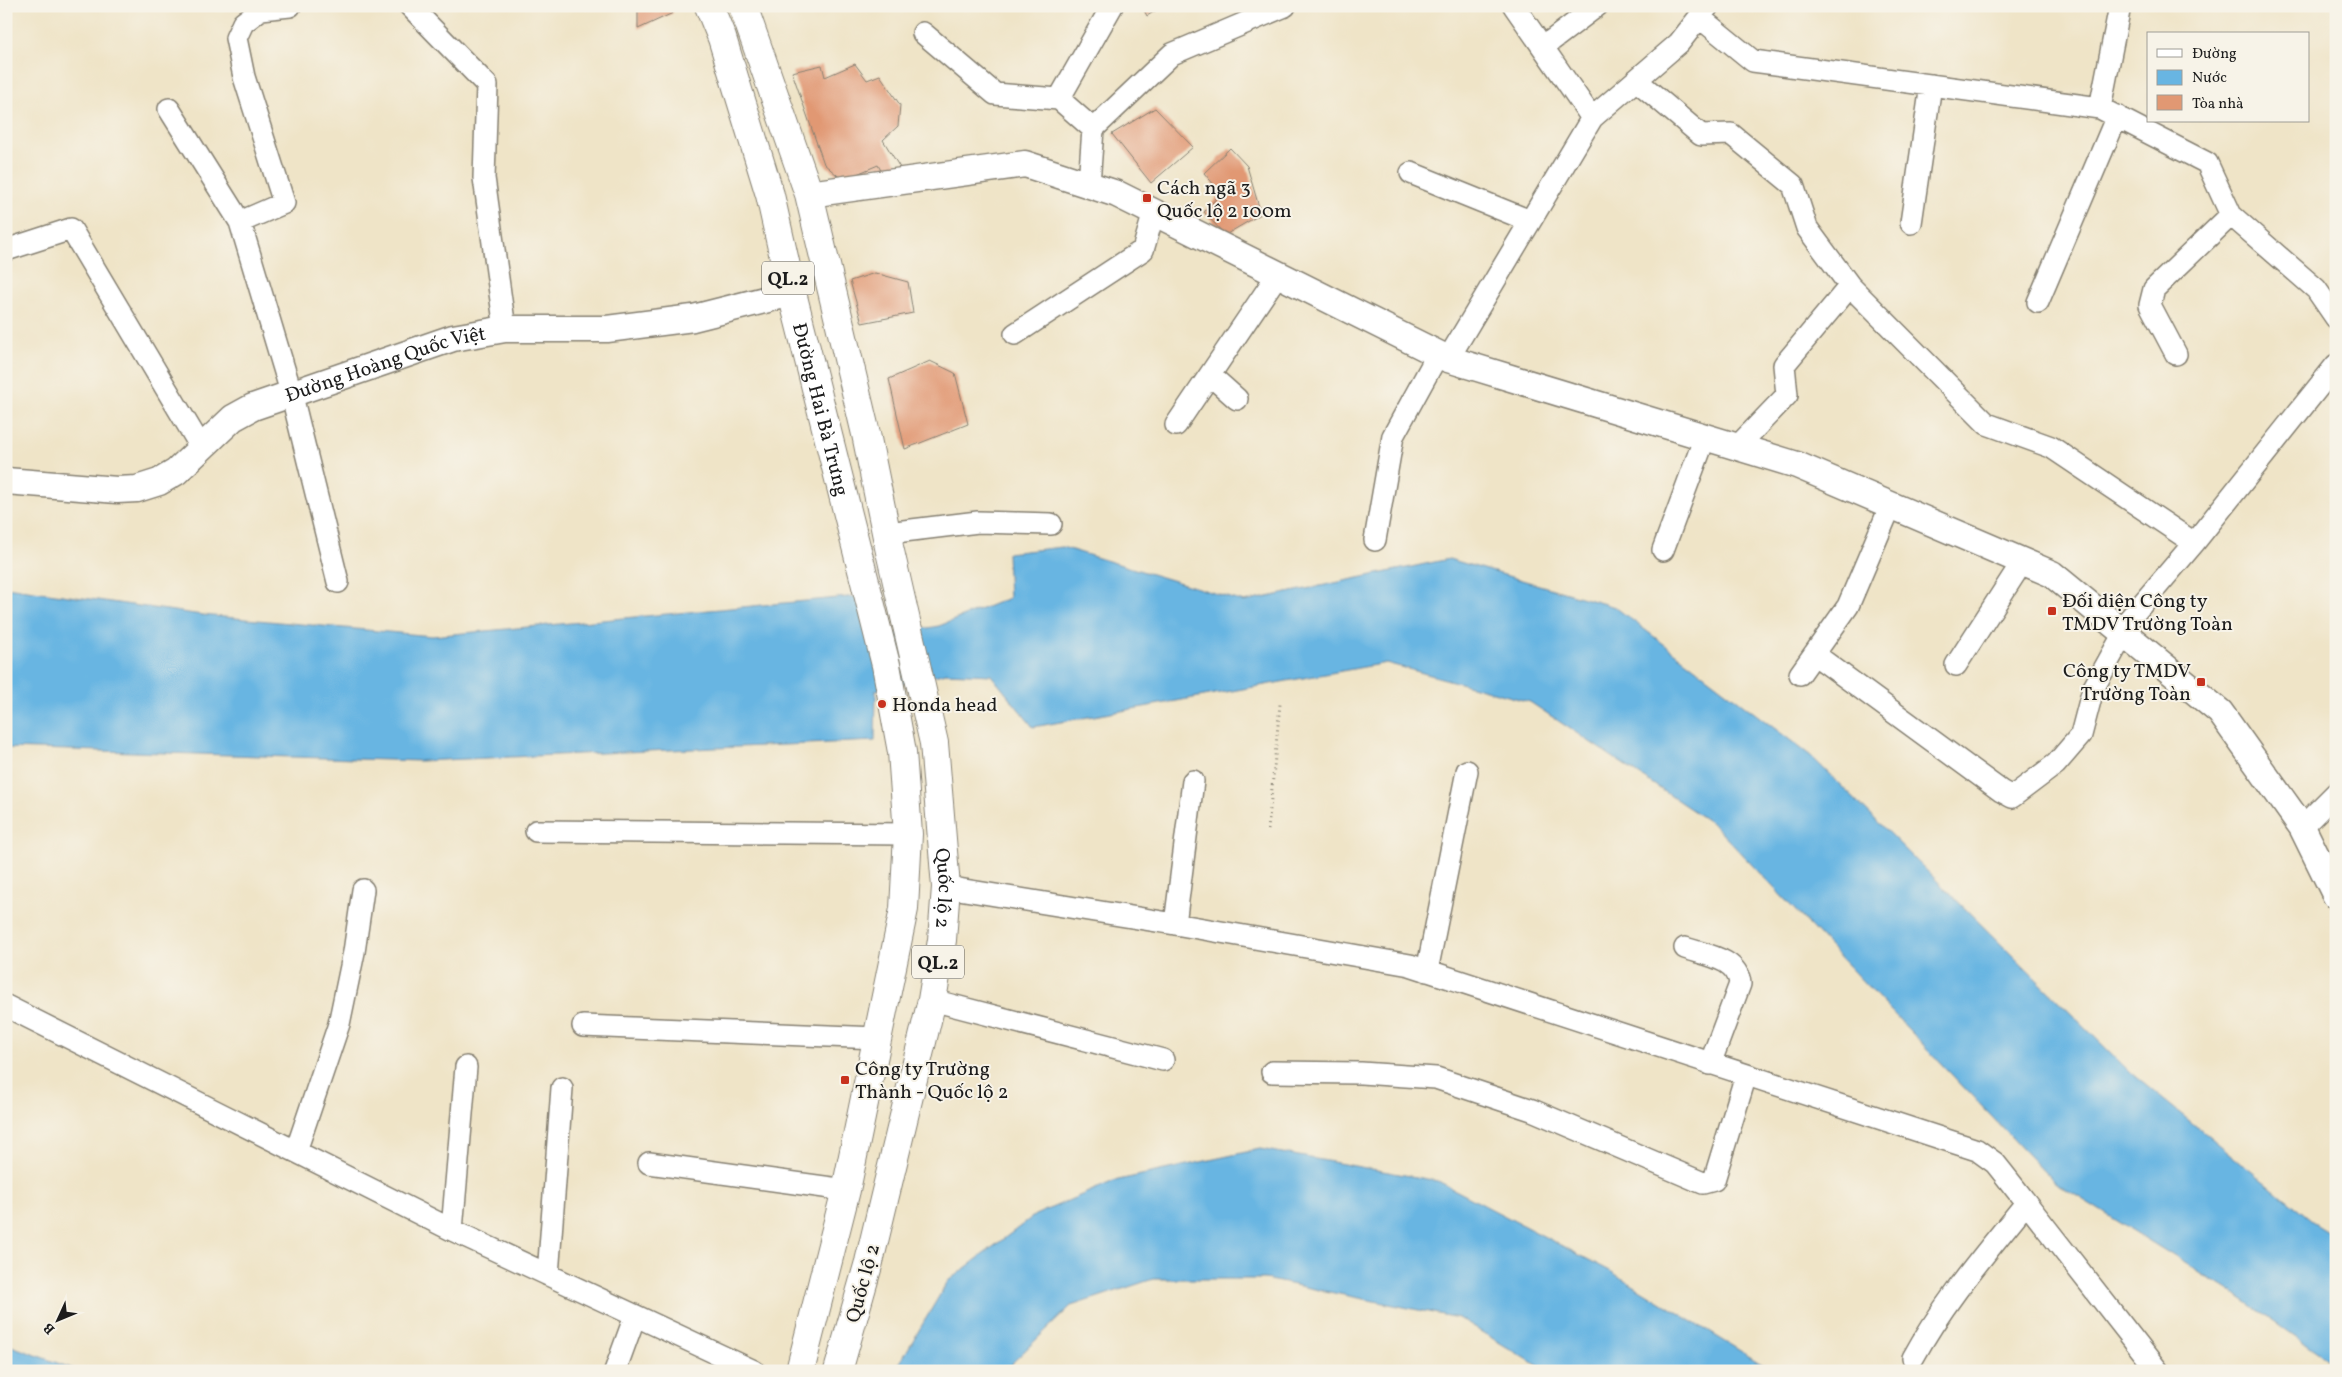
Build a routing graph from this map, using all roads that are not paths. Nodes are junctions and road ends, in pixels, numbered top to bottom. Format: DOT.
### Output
graph roads {
  1 [pos="290,6"];
  2 [pos="410,6"];
  3 [pos="709,6"];
  4 [pos="743,6"];
  5 [pos="1112,6"];
  6 [pos="1285,6"];
  7 [pos="1514,6"];
  8 [pos="1596,6"];
  9 [pos="2120,6"];
  10 [pos="1704,12"];
  11 [pos="923,33"];
  12 [pos="1543,47"];
  13 [pos="1636,80"];
  14 [pos="1931,85"];
  15 [pos="1059,99"];
  16 [pos="169,109"];
  17 [pos="2108,112"];
  18 [pos="1592,118"];
  19 [pos="1093,129"];
  20 [pos="1411,173"];
  21 [pos="1089,184"];
  22 [pos="809,194"];
  23 [pos="1154,212"];
  24 [pos="2231,215"];
  25 [pos="240,222"];
  26 [pos="1530,222"];
  27 [pos="1911,223"];
  28 [pos="7,247"];
  29 [pos="1278,274"];
  30 [pos="1850,286"];
  31 [pos="792,293"];
  32 [pos="2038,302"];
  33 [pos="2336,318"];
  34 [pos="506,330"];
  35 [pos="1015,334"];
  36 [pos="2176,354"];
  37 [pos="1443,357"];
  38 [pos="2336,365"];
  39 [pos="1210,375"];
  40 [pos="291,392"];
  41 [pos="1237,399"];
  42 [pos="1176,425"];
  43 [pos="1705,437"];
  44 [pos="202,447"];
  45 [pos="1737,447"];
  46 [pos="6,481"];
  47 [pos="1891,505"];
  48 [pos="1051,524"];
  49 [pos="888,540"];
  50 [pos="1375,540"];
  51 [pos="2194,543"];
  52 [pos="1663,550"];
  53 [pos="858,553"];
  54 [pos="2023,561"];
  55 [pos="338,582"];
  56 [pos="2122,631"];
  57 [pos="1814,654"];
  58 [pos="1956,665"];
  59 [pos="1800,674"];
  60 [pos="1467,771"];
  61 [pos="1193,781"];
  62 [pos="2336,793"];
  63 [pos="2302,826"];
  64 [pos="536,831"];
  65 [pos="908,834"];
  66 [pos="946,887"];
  67 [pos="363,890"];
  68 [pos="2336,896"];
  69 [pos="1174,924"];
  70 [pos="1685,948"];
  71 [pos="1427,971"];
  72 [pos="932,1000"];
  73 [pos="6,1006"];
  74 [pos="583,1026"];
  75 [pos="877,1038"];
  76 [pos="1163,1060"];
  77 [pos="1710,1064"];
  78 [pos="466,1067"];
  79 [pos="1272,1072"];
  80 [pos="1746,1075"];
  81 [pos="562,1088"];
  82 [pos="296,1151"];
  83 [pos="649,1162"];
  84 [pos="846,1190"];
  85 [pos="2026,1203"];
  86 [pos="452,1230"];
  87 [pos="548,1275"];
  88 [pos="635,1316"];
  89 [pos="1913,1358"];
  90 [pos="615,1371"];
  91 [pos="754,1371"];
  92 [pos="800,1371"];
  93 [pos="838,1371"];
  94 [pos="2158,1371"];
  1 -- 25 [label="street"];
  2 -- 34 [label="street"];
  3 -- 31 [label="highway, Đường Hai Bà Trưng / QL.2"];
  4 -- 22 [label="highway, Đường Hai Bà Trưng / QL.2"];
  5 -- 15 [label="street"];
  6 -- 19 [label="street"];
  7 -- 12 [label="street"];
  8 -- 12 [label="street"];
  9 -- 17 [label="street"];
  10 -- 13 [label="street"];
  10 -- 14 [label="street"];
  11 -- 15 [label="street"];
  12 -- 18 [label="street"];
  13 -- 18 [label="street"];
  13 -- 30 [label="street"];
  14 -- 17 [label="street"];
  14 -- 27 [label="street"];
  15 -- 19 [label="street"];
  16 -- 25 [label="street"];
  17 -- 24 [label="street"];
  17 -- 32 [label="street"];
  18 -- 26 [label="street"];
  19 -- 21 [label="street"];
  20 -- 26 [label="street"];
  21 -- 22 [label="street"];
  21 -- 23 [label="street"];
  22 -- 49 [label="highway, Đường Hai Bà Trưng / QL.2"];
  23 -- 29 [label="street"];
  23 -- 35 [label="street"];
  24 -- 33 [label="street"];
  24 -- 36 [label="street"];
  25 -- 40 [label="street"];
  26 -- 37 [label="street"];
  28 -- 44 [label="street"];
  29 -- 37 [label="street"];
  29 -- 39 [label="street"];
  30 -- 45 [label="street"];
  30 -- 51 [label="street"];
  31 -- 34 [label="street, Đường Hoàng Quốc Việt"];
  31 -- 53 [label="highway, Đường Hai Bà Trưng / QL.2"];
  34 -- 40 [label="street, Đường Hoàng Quốc Việt"];
  37 -- 43 [label="street"];
  37 -- 50 [label="street"];
  38 -- 51 [label="street"];
  39 -- 41 [label="street"];
  39 -- 42 [label="street"];
  40 -- 44 [label="street, Đường Hoàng Quốc Việt"];
  40 -- 55 [label="street"];
  43 -- 45 [label="street"];
  43 -- 52 [label="street"];
  44 -- 46 [label="street, Đường Hoàng Quốc Việt"];
  45 -- 47 [label="street"];
  47 -- 54 [label="street"];
  47 -- 57 [label="street"];
  48 -- 49 [label="street"];
  49 -- 66 [label="highway, Quốc lộ 2 / QL.2"];
  51 -- 56 [label="street"];
  53 -- 65 [label="highway, Quốc lộ 2 / QL.2"];
  54 -- 56 [label="street"];
  54 -- 58 [label="street"];
  56 -- 57 [label="street"];
  56 -- 63 [label="street"];
  57 -- 59 [label="street"];
  60 -- 71 [label="street"];
  61 -- 69 [label="street"];
  62 -- 63 [label="street"];
  63 -- 68 [label="street"];
  64 -- 65 [label="street"];
  65 -- 75 [label="highway, Quốc lộ 2 / QL.2"];
  66 -- 69 [label="street"];
  66 -- 72 [label="highway, Quốc lộ 2 / QL.2"];
  67 -- 82 [label="street"];
  69 -- 71 [label="street"];
  70 -- 77 [label="street"];
  71 -- 77 [label="street"];
  72 -- 76 [label="street"];
  72 -- 93 [label="highway, Quốc lộ 2 / QL.2"];
  73 -- 82 [label="street"];
  74 -- 75 [label="street"];
  75 -- 84 [label="highway, Quốc lộ 2 / QL.2"];
  77 -- 80 [label="street"];
  78 -- 86 [label="street"];
  79 -- 80 [label="street"];
  80 -- 85 [label="street"];
  81 -- 87 [label="street"];
  82 -- 86 [label="street"];
  83 -- 84 [label="street"];
  84 -- 92 [label="highway, Quốc lộ 2 / QL.2"];
  85 -- 89 [label="street"];
  85 -- 94 [label="street"];
  86 -- 87 [label="street"];
  87 -- 88 [label="street"];
  88 -- 90 [label="street"];
  88 -- 91 [label="street"];
}
